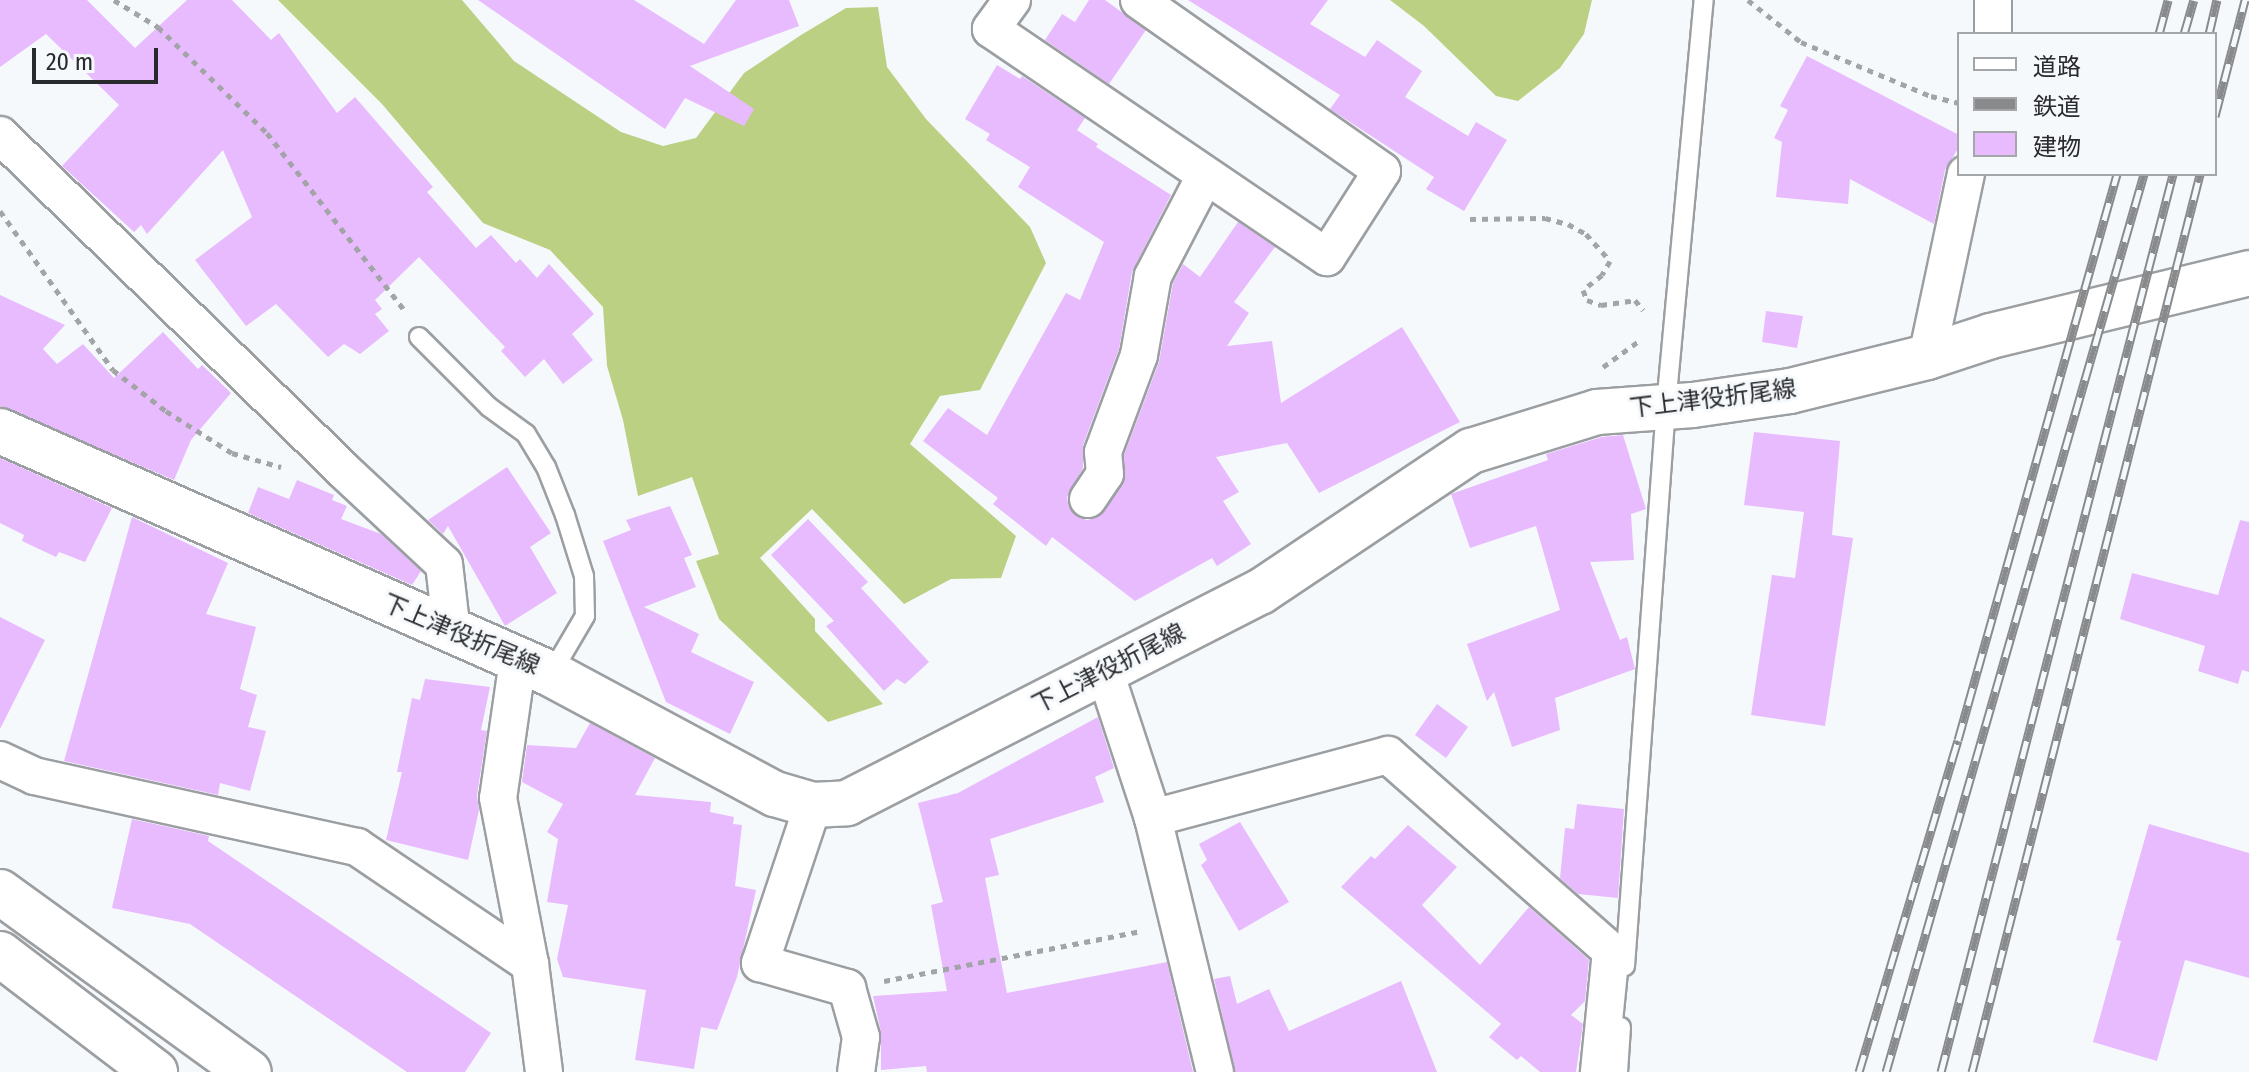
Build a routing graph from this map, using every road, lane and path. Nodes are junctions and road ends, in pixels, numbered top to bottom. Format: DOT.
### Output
graph roads {
  1 [pos="114,0"];
  2 [pos="1012,0"];
  3 [pos="1139,0"];
  4 [pos="1704,0"];
  5 [pos="1748,0"];
  6 [pos="1993,0"];
  7 [pos="1993,32"];
  8 [pos="1957,102"];
  9 [pos="0,135"];
  10 [pos="1205,176"];
  11 [pos="1966,176"];
  12 [pos="0,211"];
  13 [pos="1470,219"];
  14 [pos="2249,273"];
  15 [pos="1644,322"];
  16 [pos="1641,333"];
  17 [pos="419,337"];
  18 [pos="1927,357"];
  19 [pos="1591,372"];
  20 [pos="1666,406"];
  21 [pos="0,431"];
  22 [pos="290,470"];
  23 [pos="1088,499"];
  24 [pos="452,633"];
  25 [pos="535,667"];
  26 [pos="1105,672"];
  27 [pos="0,760"];
  28 [pos="813,805"];
  29 [pos="1153,818"];
  30 [pos="0,892"];
  31 [pos="1179,924"];
  32 [pos="0,954"];
  33 [pos="530,964"];
  34 [pos="847,988"];
  35 [pos="155,1072"];
  36 [pos="249,1072"];
  37 [pos="544,1072"];
  38 [pos="856,1072"];
  39 [pos="1215,1072"];
  40 [pos="1599,1072"];
  41 [pos="1618,1072"];
  1 -- 17 [label="path"];
  2 -- 10 [label="street"];
  3 -- 10 [label="street"];
  4 -- 20 [label="lane"];
  5 -- 8 [label="path"];
  6 -- 7 [label="street"];
  9 -- 24 [label="street"];
  10 -- 23 [label="street"];
  11 -- 18 [label="street"];
  12 -- 22 [label="path"];
  13 -- 15 [label="path"];
  14 -- 18 [label="main road, 下上津役折尾線"];
  16 -- 19 [label="path"];
  17 -- 25 [label="lane"];
  18 -- 20 [label="main road, 下上津役折尾線"];
  20 -- 26 [label="main road, 下上津役折尾線"];
  20 -- 41 [label="lane"];
  21 -- 24 [label="main road, 下上津役折尾線"];
  24 -- 25 [label="main road, 下上津役折尾線"];
  25 -- 28 [label="main road, 下上津役折尾線"];
  25 -- 33 [label="street"];
  26 -- 28 [label="main road, 下上津役折尾線"];
  26 -- 29 [label="street"];
  27 -- 33 [label="street"];
  28 -- 34 [label="street"];
  29 -- 31 [label="street"];
  29 -- 40 [label="street"];
  30 -- 36 [label="main road"];
  31 -- 34 [label="path"];
  31 -- 39 [label="street"];
  32 -- 35 [label="main road"];
  33 -- 37 [label="street"];
  34 -- 38 [label="street"];
}
